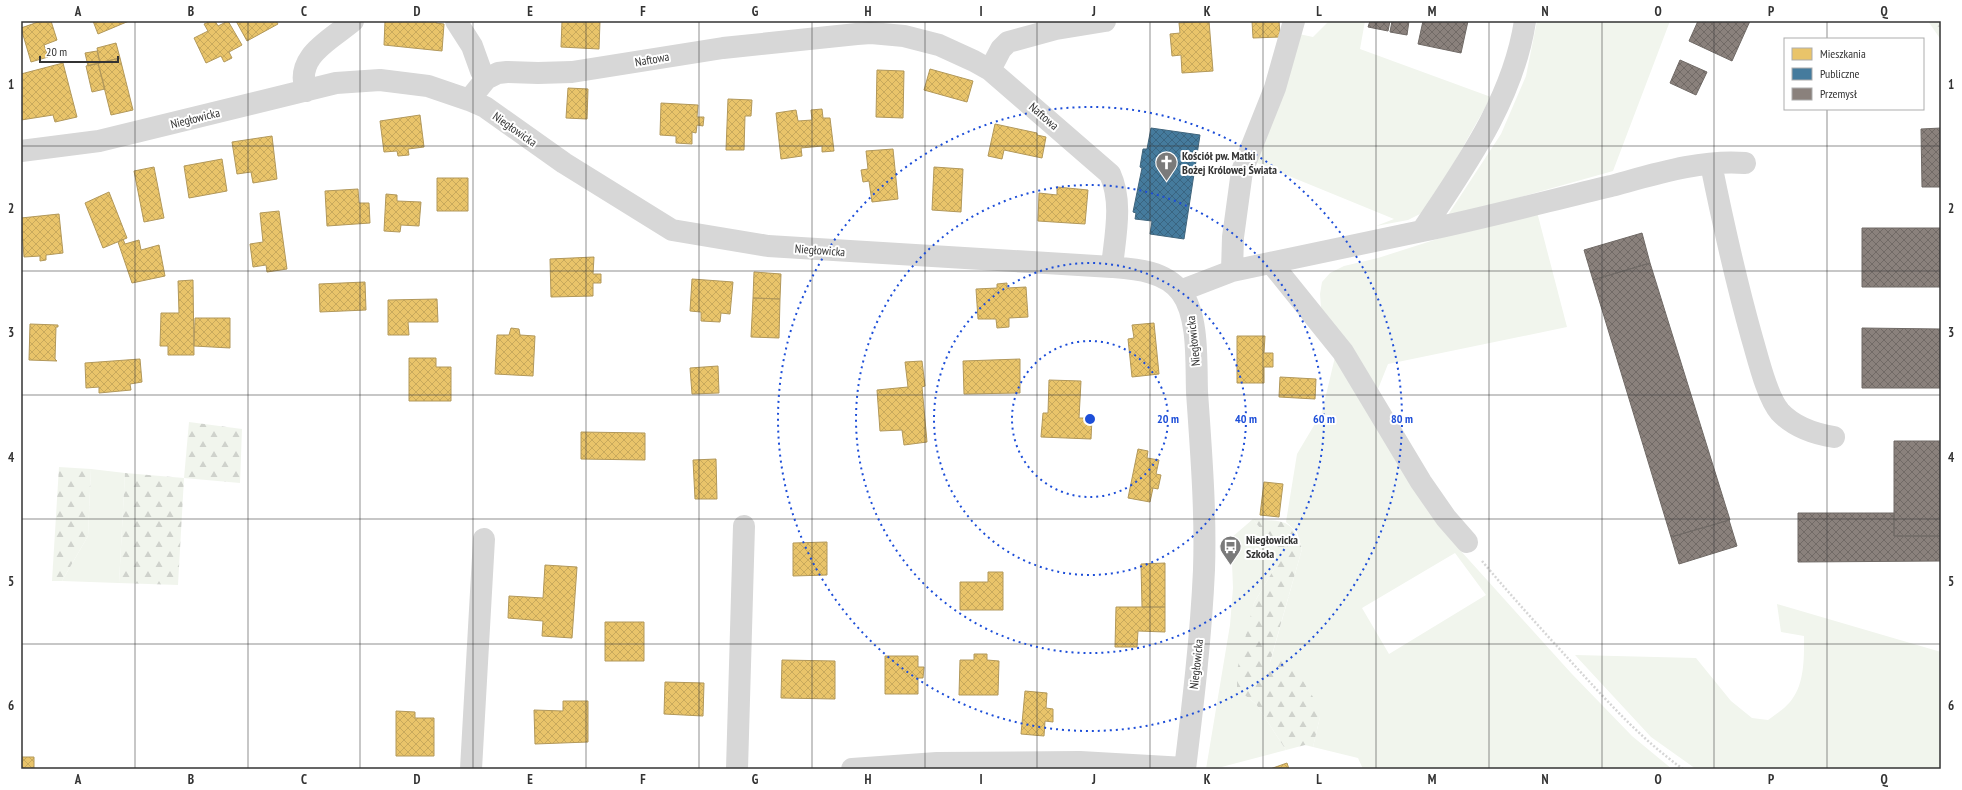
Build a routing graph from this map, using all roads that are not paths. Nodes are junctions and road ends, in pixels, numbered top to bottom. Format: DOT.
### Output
graph roads {
  1 [pos="353,21"];
  2 [pos="456,21"];
  3 [pos="1105,21"];
  4 [pos="1294,21"];
  5 [pos="1525,21"];
  6 [pos="886,27"];
  7 [pos="990,70"];
  8 [pos="486,79"];
  9 [pos="306,91"];
  10 [pos="468,100"];
  11 [pos="21,151"];
  12 [pos="1745,163"];
  13 [pos="1711,164"];
  14 [pos="1422,231"];
  15 [pos="1272,264"];
  16 [pos="1112,267"];
  17 [pos="1232,271"];
  18 [pos="1180,291"];
  19 [pos="1834,437"];
  20 [pos="744,526"];
  21 [pos="484,539"];
  22 [pos="1467,542"];
  23 [pos="471,769"];
  24 [pos="737,769"];
  25 [pos="852,769"];
  26 [pos="1185,769"];
  1 -- 9 [label="street"];
  2 -- 8 [label="street"];
  3 -- 7 [label="street"];
  4 -- 17 [label="street"];
  5 -- 14 [label="street"];
  6 -- 7 [label="street, Naftowa"];
  6 -- 8 [label="street, Naftowa"];
  7 -- 16 [label="street, Naftowa"];
  8 -- 10 [label="street"];
  9 -- 10 [label="street, Niegłowicka"];
  9 -- 11 [label="street, Niegłowicka"];
  10 -- 16 [label="street, Niegłowicka"];
  12 -- 13 [label="street"];
  13 -- 14 [label="street"];
  13 -- 19 [label="street"];
  14 -- 15 [label="street"];
  15 -- 17 [label="street"];
  15 -- 22 [label="street"];
  16 -- 18 [label="street, Niegłowicka"];
  17 -- 18 [label="street"];
  18 -- 26 [label="street, Niegłowicka"];
  20 -- 24 [label="street"];
  21 -- 23 [label="street"];
  25 -- 26 [label="street"];
}
